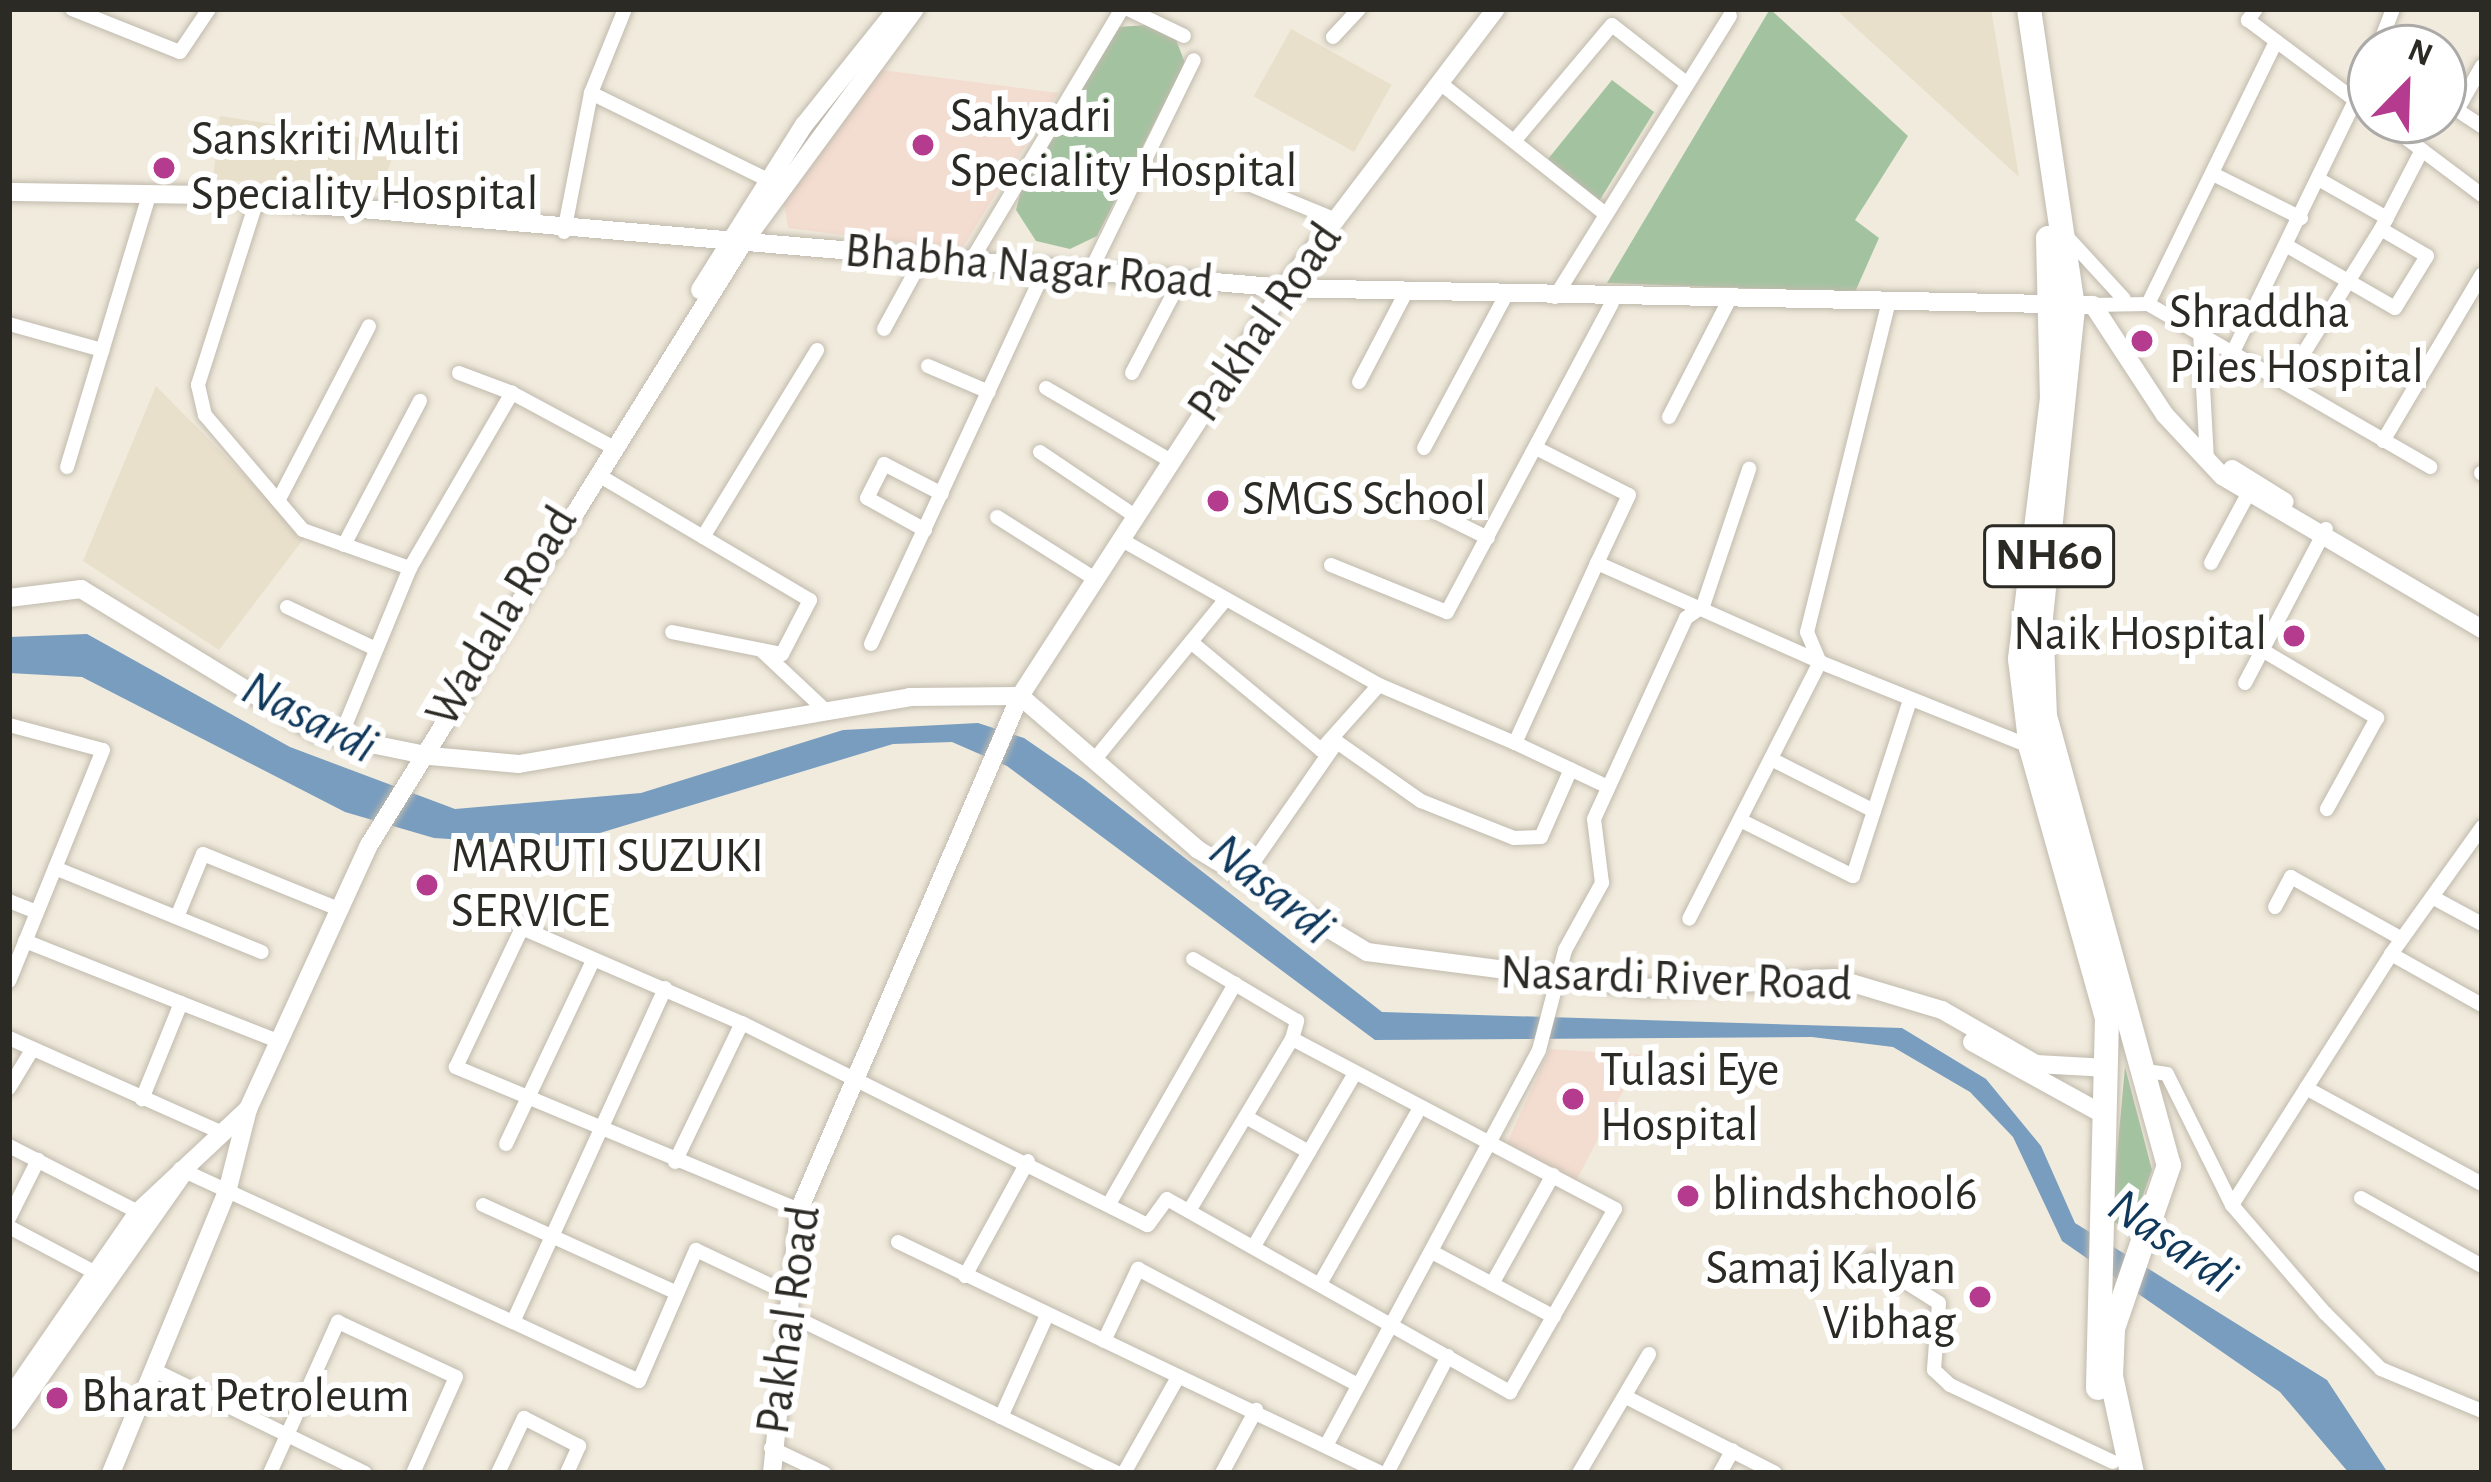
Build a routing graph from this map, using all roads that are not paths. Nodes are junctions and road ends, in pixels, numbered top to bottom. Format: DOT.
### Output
graph roads {
  1 [pos="72,9"];
  2 [pos="209,9"];
  3 [pos="625,9"];
  4 [pos="897,9"];
  5 [pos="915,9"];
  6 [pos="1125,9"];
  7 [pos="1360,9"];
  8 [pos="1496,9"];
  9 [pos="2014,9"];
  10 [pos="2029,9"];
  11 [pos="2255,9"];
  12 [pos="1730,16"];
  13 [pos="1184,36"];
  14 [pos="1333,37"];
  15 [pos="2276,41"];
  16 [pos="1194,60"];
  17 [pos="1685,82"];
  18 [pos="1440,83"];
  19 [pos="591,93"];
  20 [pos="2347,94"];
  21 [pos="2347,136"];
  22 [pos="1515,140"];
  23 [pos="2414,144"];
  24 [pos="2422,150"];
  25 [pos="2217,176"];
  26 [pos="766,179"];
  27 [pos="2320,180"];
  28 [pos="1241,181"];
  29 [pos="9,193"];
  30 [pos="2482,195"];
  31 [pos="149,196"];
  32 [pos="256,203"];
  33 [pos="1604,213"];
  34 [pos="2301,218"];
  35 [pos="1336,220"];
  36 [pos="2384,224"];
  37 [pos="2062,231"];
  38 [pos="564,232"];
  39 [pos="735,243"];
  40 [pos="2289,247"];
  41 [pos="920,263"];
  42 [pos="968,266"];
  43 [pos="1044,272"];
  44 [pos="1089,274"];
  45 [pos="2482,274"];
  46 [pos="1180,281"];
  47 [pos="2350,282"];
  48 [pos="1284,289"];
  49 [pos="1405,294"];
  50 [pos="1504,298"];
  51 [pos="2125,299"];
  52 [pos="1552,301"];
  53 [pos="1612,304"];
  54 [pos="1727,304"];
  55 [pos="2148,304"];
  56 [pos="1888,305"];
  57 [pos="2072,308"];
  58 [pos="9,324"];
  59 [pos="369,326"];
  60 [pos="884,329"];
  61 [pos="2200,331"];
  62 [pos="102,350"];
  63 [pos="818,350"];
  64 [pos="2233,352"];
  65 [pos="928,366"];
  66 [pos="459,373"];
  67 [pos="1132,373"];
  68 [pos="1359,382"];
  69 [pos="2285,383"];
  70 [pos="1046,388"];
  71 [pos="989,392"];
  72 [pos="512,394"];
  73 [pos="420,401"];
  74 [pos="1669,417"];
  75 [pos="2383,441"];
  76 [pos="611,447"];
  77 [pos="1424,448"];
  78 [pos="1536,448"];
  79 [pos="1040,452"];
  80 [pos="1171,461"];
  81 [pos="2211,462"];
  82 [pos="67,466"];
  83 [pos="2430,467"];
  84 [pos="1749,469"];
  85 [pos="600,476"];
  86 [pos="942,494"];
  87 [pos="2248,494"];
  88 [pos="1408,499"];
  89 [pos="278,501"];
  90 [pos="1136,516"];
  91 [pos="997,517"];
  92 [pos="926,530"];
  93 [pos="2324,534"];
  94 [pos="703,537"];
  95 [pos="1488,538"];
  96 [pos="1120,539"];
  97 [pos="344,544"];
  98 [pos="1597,563"];
  99 [pos="2211,563"];
  100 [pos="1331,565"];
  101 [pos="410,568"];
  102 [pos="1094,579"];
  103 [pos="2410,583"];
  104 [pos="9,598"];
  105 [pos="1225,600"];
  106 [pos="1703,606"];
  107 [pos="287,607"];
  108 [pos="2482,616"];
  109 [pos="2482,629"];
  110 [pos="672,632"];
  111 [pos="1190,642"];
  112 [pos="871,644"];
  113 [pos="376,650"];
  114 [pos="761,650"];
  115 [pos="2262,650"];
  116 [pos="1820,662"];
  117 [pos="2245,683"];
  118 [pos="1378,685"];
  119 [pos="1910,700"];
  120 [pos="1017,702"];
  121 [pos="826,711"];
  122 [pos="9,725"];
  123 [pos="340,738"];
  124 [pos="1337,742"];
  125 [pos="1516,743"];
  126 [pos="2042,748"];
  127 [pos="1095,759"];
  128 [pos="1771,759"];
  129 [pos="422,760"];
  130 [pos="1571,770"];
  131 [pos="1608,787"];
  132 [pos="2327,809"];
  133 [pos="1874,812"];
  134 [pos="1742,821"];
  135 [pos="2480,834"];
  136 [pos="55,868"];
  137 [pos="1241,880"];
  138 [pos="2432,897"];
  139 [pos="9,901"];
  140 [pos="2275,907"];
  141 [pos="341,910"];
  142 [pos="36,912"];
  143 [pos="178,917"];
  144 [pos="1689,920"];
  145 [pos="2482,924"];
  146 [pos="2402,939"];
  147 [pos="25,941"];
  148 [pos="262,952"];
  149 [pos="2391,954"];
  150 [pos="1193,959"];
  151 [pos="12,961"];
  152 [pos="592,961"];
  153 [pos="9,981"];
  154 [pos="1235,984"];
  155 [pos="665,988"];
  156 [pos="1554,990"];
  157 [pos="1915,1000"];
  158 [pos="181,1003"];
  159 [pos="2482,1005"];
  160 [pos="742,1022"];
  161 [pos="9,1038"];
  162 [pos="1292,1039"];
  163 [pos="280,1042"];
  164 [pos="32,1050"];
  165 [pos="2108,1068"];
  166 [pos="1355,1073"];
  167 [pos="2149,1081"];
  168 [pos="851,1083"];
  169 [pos="9,1088"];
  170 [pos="2306,1088"];
  171 [pos="527,1095"];
  172 [pos="142,1099"];
  173 [pos="1420,1108"];
  174 [pos="248,1109"];
  175 [pos="2106,1116"];
  176 [pos="1246,1117"];
  177 [pos="602,1128"];
  178 [pos="220,1132"];
  179 [pos="506,1144"];
  180 [pos="9,1146"];
  181 [pos="1493,1147"];
  182 [pos="1310,1152"];
  183 [pos="38,1160"];
  184 [pos="1028,1161"];
  185 [pos="675,1162"];
  186 [pos="184,1166"];
  187 [pos="1553,1175"];
  188 [pos="2482,1184"];
  189 [pos="227,1192"];
  190 [pos="2361,1198"];
  191 [pos="483,1204"];
  192 [pos="1109,1204"];
  193 [pos="2232,1205"];
  194 [pos="800,1210"];
  195 [pos="1189,1211"];
  196 [pos="138,1212"];
  197 [pos="9,1222"];
  198 [pos="552,1237"];
  199 [pos="898,1242"];
  200 [pos="1254,1246"];
  201 [pos="1432,1252"];
  202 [pos="1870,1260"];
  203 [pos="2481,1263"];
  204 [pos="94,1272"];
  205 [pos="965,1276"];
  206 [pos="1321,1282"];
  207 [pos="1492,1284"];
  208 [pos="676,1293"];
  209 [pos="783,1301"];
  210 [pos="1047,1315"];
  211 [pos="1553,1317"];
  212 [pos="1391,1321"];
  213 [pos="513,1322"];
  214 [pos="1104,1341"];
  215 [pos="1649,1354"];
  216 [pos="1448,1356"];
  217 [pos="34,1372"];
  218 [pos="158,1372"];
  219 [pos="1178,1377"];
  220 [pos="1358,1385"];
  221 [pos="1627,1397"];
  222 [pos="9,1399"];
  223 [pos="1256,1410"];
  224 [pos="2482,1411"];
  225 [pos="1001,1417"];
  226 [pos="9,1421"];
  227 [pos="287,1435"];
  228 [pos="1327,1444"];
  229 [pos="771,1448"];
  230 [pos="1733,1450"];
  231 [pos="2120,1470"];
  232 [pos="1224,1472"];
  233 [pos="111,1473"];
  234 [pos="270,1473"];
  235 [pos="365,1473"];
  236 [pos="413,1473"];
  237 [pos="498,1473"];
  238 [pos="567,1473"];
  239 [pos="772,1473"];
  240 [pos="824,1473"];
  241 [pos="1120,1473"];
  242 [pos="1384,1473"];
  243 [pos="1579,1473"];
  244 [pos="1720,1473"];
  245 [pos="1775,1473"];
  1 -- 2 [label="street"];
  3 -- 19 [label="street"];
  4 -- 26 [label="street, Wadala Road"];
  5 -- 39 [label="street, Wadala Road"];
  6 -- 13 [label="street"];
  6 -- 42 [label="street"];
  7 -- 14 [label="street"];
  8 -- 18 [label="street, Pakhal Road"];
  9 -- 57 [label="highway, NH60"];
  10 -- 37 [label="highway, NH60"];
  11 -- 15 [label="street"];
  12 -- 17 [label="street"];
  15 -- 20 [label="street"];
  15 -- 25 [label="street"];
  16 -- 44 [label="street"];
  17 -- 22 [label="street"];
  17 -- 33 [label="street"];
  18 -- 22 [label="street"];
  18 -- 35 [label="street, Pakhal Road"];
  19 -- 26 [label="street"];
  19 -- 38 [label="street"];
  21 -- 27 [label="street"];
  22 -- 33 [label="street"];
  23 -- 24 [label="street"];
  24 -- 30 [label="street"];
  24 -- 36 [label="street"];
  25 -- 34 [label="street"];
  25 -- 55 [label="street"];
  26 -- 39 [label="street, Wadala Road"];
  27 -- 34 [label="street"];
  27 -- 36 [label="street"];
  28 -- 35 [label="street"];
  29 -- 31 [label="street, Bhabha Nagar Road"];
  31 -- 32 [label="street, Bhabha Nagar Road"];
  31 -- 62 [label="street"];
  32 -- 38 [label="street, Bhabha Nagar Road"];
  32 -- 89 [label="street"];
  33 -- 52 [label="street"];
  34 -- 40 [label="street"];
  35 -- 48 [label="street, Pakhal Road"];
  36 -- 47 [label="street"];
  36 -- 47 [label="street"];
  37 -- 51 [label="street"];
  37 -- 57 [label="highway, NH60"];
  38 -- 39 [label="street, Bhabha Nagar Road"];
  39 -- 41 [label="street, Bhabha Nagar Road"];
  39 -- 76 [label="street, Wadala Road"];
  40 -- 47 [label="street"];
  40 -- 64 [label="street"];
  41 -- 42 [label="street, Bhabha Nagar Road"];
  41 -- 60 [label="street"];
  42 -- 43 [label="street, Bhabha Nagar Road"];
  43 -- 44 [label="street, Bhabha Nagar Road"];
  43 -- 71 [label="street"];
  44 -- 46 [label="street, Bhabha Nagar Road"];
  45 -- 75 [label="street"];
  46 -- 48 [label="street, Bhabha Nagar Road"];
  46 -- 67 [label="street"];
  47 -- 69 [label="street"];
  48 -- 49 [label="street, Bhabha Nagar Road"];
  48 -- 80 [label="street, Pakhal Road"];
  49 -- 50 [label="street, Bhabha Nagar Road"];
  49 -- 68 [label="street"];
  50 -- 52 [label="street, Bhabha Nagar Road"];
  50 -- 77 [label="street"];
  51 -- 55 [label="street"];
  51 -- 57 [label="street"];
  52 -- 53 [label="street, Bhabha Nagar Road"];
  53 -- 54 [label="street, Bhabha Nagar Road"];
  53 -- 78 [label="street"];
  54 -- 56 [label="street, Bhabha Nagar Road"];
  54 -- 74 [label="street"];
  55 -- 61 [label="street"];
  56 -- 57 [label="street, Bhabha Nagar Road"];
  56 -- 116 [label="street"];
  57 -- 81 [label="street"];
  57 -- 126 [label="highway, NH60"];
  58 -- 62 [label="street"];
  59 -- 89 [label="street"];
  61 -- 64 [label="street"];
  61 -- 81 [label="street"];
  62 -- 82 [label="street"];
  63 -- 94 [label="street"];
  64 -- 69 [label="street"];
  65 -- 71 [label="street"];
  66 -- 72 [label="street"];
  69 -- 75 [label="street"];
  70 -- 80 [label="street"];
  71 -- 86 [label="street"];
  72 -- 76 [label="street"];
  72 -- 101 [label="street"];
  73 -- 97 [label="street"];
  75 -- 83 [label="street"];
  76 -- 85 [label="street, Wadala Road"];
  76 -- 129 [label="street, Wadala Road"];
  78 -- 95 [label="street"];
  78 -- 98 [label="street"];
  79 -- 90 [label="street"];
  80 -- 90 [label="street, Pakhal Road"];
  81 -- 87 [label="street"];
  81 -- 93 [label="street"];
  84 -- 106 [label="street"];
  85 -- 94 [label="street"];
  85 -- 129 [label="street, Wadala Road"];
  86 -- 92 [label="street"];
  86 -- 92 [label="street"];
  87 -- 93 [label="street"];
  87 -- 99 [label="street"];
  88 -- 95 [label="street"];
  89 -- 97 [label="street"];
  90 -- 96 [label="street, Pakhal Road"];
  91 -- 102 [label="street"];
  92 -- 112 [label="street"];
  93 -- 103 [label="street"];
  93 -- 115 [label="street"];
  94 -- 114 [label="street"];
  95 -- 100 [label="street"];
  96 -- 102 [label="street, Pakhal Road"];
  96 -- 105 [label="street"];
  97 -- 101 [label="street"];
  98 -- 106 [label="street"];
  98 -- 125 [label="street"];
  101 -- 113 [label="street"];
  102 -- 120 [label="street, Pakhal Road"];
  103 -- 108 [label="street"];
  103 -- 109 [label="street"];
  104 -- 123 [label="street"];
  105 -- 111 [label="street"];
  105 -- 118 [label="street"];
  106 -- 116 [label="street"];
  106 -- 131 [label="street"];
  107 -- 113 [label="street"];
  110 -- 114 [label="street"];
  111 -- 124 [label="street"];
  111 -- 127 [label="street"];
  113 -- 123 [label="street"];
  114 -- 121 [label="street"];
  115 -- 117 [label="street"];
  115 -- 132 [label="street"];
  116 -- 119 [label="street"];
  116 -- 128 [label="street"];
  118 -- 124 [label="street"];
  118 -- 125 [label="street"];
  119 -- 126 [label="street"];
  119 -- 133 [label="street"];
  120 -- 121 [label="street"];
  120 -- 127 [label="street, Nasardi River Road"];
  120 -- 168 [label="street, Pakhal Road"];
  121 -- 129 [label="street"];
  122 -- 136 [label="street"];
  123 -- 129 [label="street"];
  124 -- 130 [label="street"];
  124 -- 137 [label="street"];
  125 -- 130 [label="street"];
  126 -- 165 [label="highway, NH60"];
  126 -- 167 [label="highway, NH60"];
  127 -- 137 [label="street, Nasardi River Road"];
  128 -- 133 [label="street"];
  128 -- 134 [label="street"];
  129 -- 141 [label="street"];
  130 -- 131 [label="street"];
  131 -- 156 [label="street"];
  133 -- 134 [label="street"];
  134 -- 144 [label="street"];
  135 -- 138 [label="street"];
  136 -- 142 [label="street"];
  136 -- 143 [label="street"];
  137 -- 156 [label="street, Nasardi River Road"];
  138 -- 145 [label="street"];
  138 -- 146 [label="street"];
  139 -- 142 [label="street"];
  140 -- 146 [label="street"];
  141 -- 143 [label="street"];
  141 -- 163 [label="street"];
  142 -- 147 [label="street"];
  143 -- 148 [label="street"];
  146 -- 149 [label="street"];
  147 -- 151 [label="street"];
  147 -- 158 [label="street"];
  149 -- 159 [label="street"];
  149 -- 170 [label="street"];
  150 -- 154 [label="street"];
  151 -- 153 [label="street"];
  152 -- 155 [label="street"];
  152 -- 171 [label="street"];
  152 -- 171 [label="street"];
  154 -- 162 [label="street"];
  154 -- 192 [label="street"];
  155 -- 160 [label="street"];
  155 -- 177 [label="street"];
  156 -- 157 [label="street, Nasardi River Road"];
  156 -- 181 [label="street"];
  157 -- 165 [label="street"];
  157 -- 175 [label="street"];
  158 -- 163 [label="street"];
  158 -- 172 [label="street"];
  160 -- 168 [label="street"];
  160 -- 185 [label="street"];
  161 -- 164 [label="street"];
  162 -- 166 [label="street"];
  162 -- 176 [label="street"];
  163 -- 174 [label="street"];
  164 -- 169 [label="street"];
  164 -- 172 [label="street"];
  165 -- 175 [label="highway, NH60"];
  166 -- 173 [label="street"];
  166 -- 182 [label="street"];
  167 -- 193 [label="street"];
  167 -- 231 [label="highway, NH60"];
  168 -- 184 [label="street"];
  168 -- 194 [label="street, Pakhal Road"];
  170 -- 188 [label="street"];
  170 -- 193 [label="street"];
  171 -- 177 [label="street"];
  171 -- 179 [label="street"];
  172 -- 178 [label="street"];
  173 -- 181 [label="street"];
  173 -- 206 [label="street"];
  174 -- 178 [label="street"];
  174 -- 189 [label="street"];
  175 -- 231 [label="highway, NH60"];
  176 -- 182 [label="street"];
  176 -- 195 [label="street"];
  177 -- 185 [label="street"];
  177 -- 198 [label="street"];
  178 -- 186 [label="street"];
  180 -- 183 [label="street"];
  181 -- 187 [label="street"];
  181 -- 201 [label="street"];
  182 -- 200 [label="street"];
  183 -- 196 [label="street"];
  183 -- 197 [label="street"];
  184 -- 192 [label="street"];
  184 -- 205 [label="street"];
  185 -- 194 [label="street"];
  186 -- 189 [label="street"];
  186 -- 196 [label="street"];
  186 -- 217 [label="street"];
  187 -- 207 [label="street"];
  187 -- 211 [label="street"];
  189 -- 213 [label="street"];
  189 -- 218 [label="street"];
  190 -- 203 [label="street"];
  191 -- 198 [label="street"];
  192 -- 195 [label="street"];
  193 -- 224 [label="street"];
  194 -- 209 [label="street, Pakhal Road"];
  195 -- 200 [label="street"];
  196 -- 204 [label="street"];
  197 -- 204 [label="street"];
  198 -- 208 [label="street"];
  198 -- 213 [label="street"];
  199 -- 205 [label="street"];
  200 -- 206 [label="street"];
  201 -- 207 [label="street"];
  201 -- 212 [label="street"];
  202 -- 231 [label="street"];
  204 -- 217 [label="street"];
  205 -- 210 [label="street"];
  206 -- 212 [label="street"];
  207 -- 211 [label="street"];
  208 -- 209 [label="street"];
  208 -- 213 [label="street"];
  209 -- 225 [label="street"];
  209 -- 229 [label="street, Pakhal Road"];
  210 -- 214 [label="street"];
  210 -- 225 [label="street"];
  211 -- 216 [label="street"];
  212 -- 216 [label="street"];
  212 -- 220 [label="street"];
  214 -- 219 [label="street"];
  214 -- 220 [label="street"];
  215 -- 221 [label="street"];
  216 -- 242 [label="street"];
  217 -- 222 [label="street"];
  217 -- 226 [label="street"];
  218 -- 227 [label="street"];
  218 -- 233 [label="street"];
  219 -- 223 [label="street"];
  219 -- 241 [label="street"];
  220 -- 228 [label="street"];
  221 -- 230 [label="street"];
  221 -- 243 [label="street"];
  223 -- 228 [label="street"];
  223 -- 232 [label="street"];
  225 -- 241 [label="street"];
  227 -- 234 [label="street"];
  227 -- 235 [label="street"];
  227 -- 236 [label="street"];
  228 -- 242 [label="street"];
  229 -- 239 [label="street, Pakhal Road"];
  229 -- 240 [label="street"];
  230 -- 244 [label="street"];
  230 -- 245 [label="street"];
  237 -- 238 [label="street"];
}
